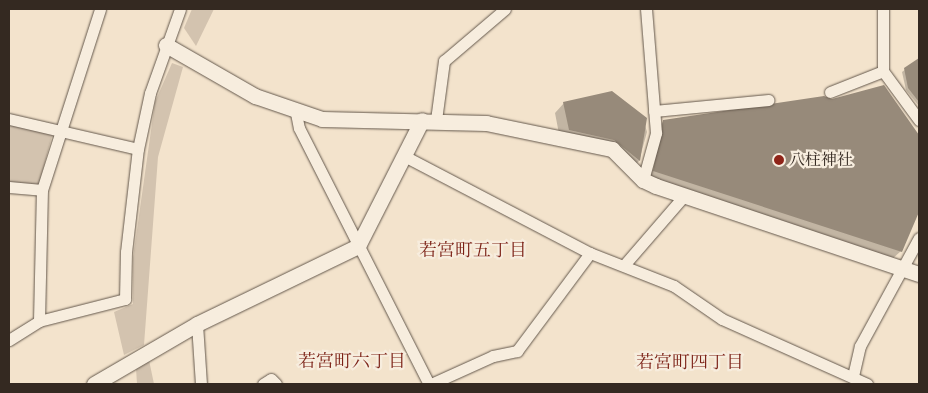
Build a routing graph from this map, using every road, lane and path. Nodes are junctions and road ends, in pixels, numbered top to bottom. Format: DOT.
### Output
graph roads {
  1 [pos="100,9"];
  2 [pos="180,9"];
  3 [pos="505,9"];
  4 [pos="646,9"];
  5 [pos="882,9"];
  6 [pos="166,45"];
  7 [pos="883,72"];
  8 [pos="830,92"];
  9 [pos="768,100"];
  10 [pos="654,111"];
  11 [pos="296,113"];
  12 [pos="9,119"];
  13 [pos="429,120"];
  14 [pos="919,120"];
  15 [pos="58,130"];
  16 [pos="138,149"];
  17 [pos="406,157"];
  18 [pos="643,180"];
  19 [pos="9,187"];
  20 [pos="42,190"];
  21 [pos="684,196"];
  22 [pos="919,238"];
  23 [pos="358,246"];
  24 [pos="590,253"];
  25 [pos="625,264"];
  26 [pos="904,266"];
  27 [pos="919,274"];
  28 [pos="39,321"];
  29 [pos="198,324"];
  30 [pos="9,340"];
  31 [pos="854,376"];
  32 [pos="94,384"];
  33 [pos="200,384"];
  34 [pos="263,384"];
  35 [pos="276,384"];
  36 [pos="430,384"];
  37 [pos="868,384"];
  1 -- 15 [label="street"];
  2 -- 6 [label="street"];
  3 -- 13 [label="street"];
  4 -- 10 [label="street"];
  5 -- 7 [label="street"];
  6 -- 11 [label="street"];
  6 -- 16 [label="street"];
  7 -- 8 [label="street"];
  7 -- 14 [label="street"];
  9 -- 10 [label="street"];
  10 -- 18 [label="street"];
  11 -- 13 [label="street"];
  11 -- 23 [label="street"];
  12 -- 15 [label="street"];
  13 -- 17 [label="street"];
  13 -- 18 [label="street"];
  15 -- 16 [label="street"];
  15 -- 20 [label="street"];
  16 -- 28 [label="street"];
  17 -- 23 [label="street"];
  17 -- 24 [label="street"];
  18 -- 21 [label="street"];
  19 -- 20 [label="street"];
  20 -- 28 [label="street"];
  21 -- 25 [label="street"];
  21 -- 26 [label="street"];
  22 -- 26 [label="street"];
  23 -- 29 [label="street"];
  23 -- 36 [label="street"];
  24 -- 25 [label="street"];
  24 -- 36 [label="street"];
  25 -- 31 [label="street"];
  26 -- 27 [label="street"];
  26 -- 31 [label="street"];
  28 -- 30 [label="street"];
  29 -- 32 [label="street"];
  29 -- 33 [label="street"];
  31 -- 37 [label="street"];
  34 -- 35 [label="street"];
}
